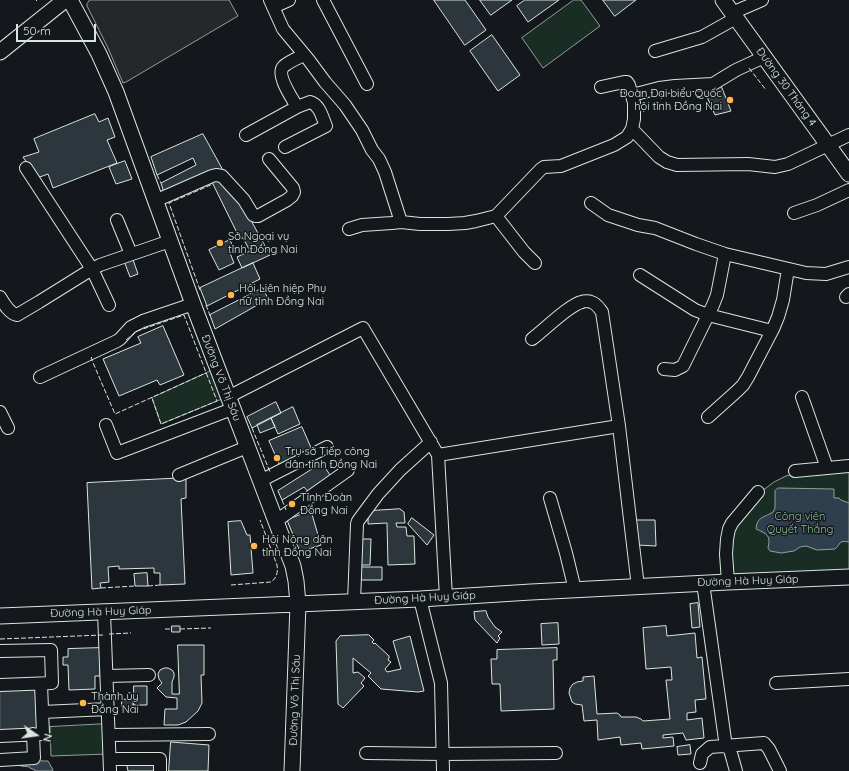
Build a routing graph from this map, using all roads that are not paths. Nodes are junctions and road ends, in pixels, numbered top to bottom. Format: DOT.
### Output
graph roads {
  1 [pos="65,0"];
  2 [pos="70,0"];
  3 [pos="289,0"];
  4 [pos="323,0"];
  5 [pos="762,0"];
  6 [pos="272,3"];
  7 [pos="730,7"];
  8 [pos="655,51"];
  9 [pos="0,52"];
  10 [pos="304,55"];
  11 [pos="764,57"];
  12 [pos="367,84"];
  13 [pos="601,87"];
  14 [pos="632,95"];
  15 [pos="297,107"];
  16 [pos="632,129"];
  17 [pos="246,134"];
  18 [pos="849,135"];
  19 [pos="828,145"];
  20 [pos="285,147"];
  21 [pos="269,159"];
  22 [pos="26,168"];
  23 [pos="849,174"];
  24 [pos="849,190"];
  25 [pos="155,201"];
  26 [pos="590,203"];
  27 [pos="794,213"];
  28 [pos="496,216"];
  29 [pos="117,220"];
  30 [pos="401,222"];
  31 [pos="349,229"];
  32 [pos="170,241"];
  33 [pos="131,254"];
  34 [pos="725,254"];
  35 [pos="535,263"];
  36 [pos="849,267"];
  37 [pos="92,269"];
  38 [pos="788,269"];
  39 [pos="640,275"];
  40 [pos="0,297"];
  41 [pos="193,304"];
  42 [pos="109,305"];
  43 [pos="708,315"];
  44 [pos="772,331"];
  45 [pos="532,339"];
  46 [pos="664,369"];
  47 [pos="40,377"];
  48 [pos="802,397"];
  49 [pos="230,403"];
  50 [pos="0,412"];
  51 [pos="708,417"];
  52 [pos="106,425"];
  53 [pos="620,426"];
  54 [pos="8,428"];
  55 [pos="431,442"];
  56 [pos="247,447"];
  57 [pos="327,447"];
  58 [pos="438,455"];
  59 [pos="849,466"];
  60 [pos="827,468"];
  61 [pos="348,470"];
  62 [pos="795,471"];
  63 [pos="179,475"];
  64 [pos="260,481"];
  65 [pos="758,492"];
  66 [pos="550,498"];
  67 [pos="276,521"];
  68 [pos="849,577"];
  69 [pos="728,582"];
  70 [pos="703,583"];
  71 [pos="638,587"];
  72 [pos="575,590"];
  73 [pos="446,597"];
  74 [pos="420,599"];
  75 [pos="354,602"];
  76 [pos="298,604"];
  77 [pos="104,612"];
  78 [pos="0,616"];
  79 [pos="0,651"];
  80 [pos="149,675"];
  81 [pos="107,676"];
  82 [pos="849,679"];
  83 [pos="776,683"];
  84 [pos="41,684"];
  85 [pos="0,685"];
  86 [pos="108,709"];
  87 [pos="42,712"];
  88 [pos="33,734"];
  89 [pos="209,734"];
  90 [pos="109,735"];
  91 [pos="0,736"];
  92 [pos="727,747"];
  93 [pos="366,753"];
  94 [pos="556,753"];
  95 [pos="443,754"];
  96 [pos="0,760"];
  97 [pos="700,763"];
  98 [pos="110,765"];
  99 [pos="160,771"];
  100 [pos="291,771"];
  101 [pos="443,771"];
  102 [pos="736,771"];
  103 [pos="780,771"];
  1 -- 9 [label="main road"];
  2 -- 25 [label="main road, Đường Võ Thị Sáu"];
  3 -- 6 [label="street"];
  4 -- 12 [label="street"];
  5 -- 7 [label="street"];
  6 -- 10 [label="street"];
  7 -- 8 [label="street"];
  7 -- 11 [label="main road, Đường 30 Tháng 4"];
  10 -- 15 [label="street"];
  10 -- 30 [label="street"];
  11 -- 14 [label="street"];
  11 -- 19 [label="main road, Đường 30 Tháng 4"];
  13 -- 14 [label="street"];
  14 -- 16 [label="street"];
  15 -- 17 [label="street"];
  15 -- 20 [label="street"];
  16 -- 19 [label="street"];
  16 -- 28 [label="street"];
  18 -- 19 [label="street"];
  19 -- 23 [label="main road, Đường 30 Tháng 4"];
  21 -- 25 [label="street"];
  22 -- 37 [label="street"];
  24 -- 27 [label="street"];
  25 -- 32 [label="main road, Đường Võ Thị Sáu"];
  26 -- 34 [label="street"];
  28 -- 30 [label="street"];
  28 -- 35 [label="street"];
  29 -- 33 [label="street"];
  30 -- 31 [label="street"];
  32 -- 33 [label="street"];
  32 -- 41 [label="main road, Đường Võ Thị Sáu"];
  33 -- 37 [label="street"];
  34 -- 38 [label="street"];
  34 -- 43 [label="street"];
  36 -- 38 [label="street"];
  37 -- 40 [label="street"];
  37 -- 42 [label="street"];
  38 -- 44 [label="street"];
  39 -- 43 [label="street"];
  41 -- 47 [label="street"];
  41 -- 49 [label="main road, Đường Võ Thị Sáu"];
  43 -- 44 [label="street"];
  43 -- 46 [label="street"];
  44 -- 51 [label="street"];
  45 -- 53 [label="street"];
  48 -- 60 [label="street"];
  49 -- 52 [label="street"];
  49 -- 55 [label="street"];
  49 -- 56 [label="main road, Đường Võ Thị Sáu"];
  50 -- 54 [label="street"];
  53 -- 58 [label="street"];
  53 -- 71 [label="street"];
  55 -- 58 [label="street"];
  55 -- 75 [label="street"];
  56 -- 63 [label="street"];
  56 -- 64 [label="main road, Đường Võ Thị Sáu"];
  57 -- 64 [label="street"];
  58 -- 73 [label="street"];
  59 -- 60 [label="street"];
  60 -- 62 [label="street"];
  61 -- 67 [label="street"];
  64 -- 67 [label="main road, Đường Võ Thị Sáu"];
  65 -- 69 [label="street"];
  66 -- 72 [label="street"];
  67 -- 76 [label="main road, Đường Võ Thị Sáu"];
  68 -- 69 [label="main road, Đường Hà Huy Giáp"];
  69 -- 70 [label="main road, Đường Hà Huy Giáp"];
  70 -- 71 [label="main road, Đường Hà Huy Giáp"];
  70 -- 92 [label="street"];
  71 -- 72 [label="main road, Đường Hà Huy Giáp"];
  72 -- 73 [label="main road, Đường Hà Huy Giáp"];
  73 -- 74 [label="main road, Đường Hà Huy Giáp"];
  74 -- 75 [label="main road, Đường Hà Huy Giáp"];
  74 -- 95 [label="street"];
  75 -- 76 [label="main road, Đường Hà Huy Giáp"];
  76 -- 77 [label="main road, Đường Hà Huy Giáp"];
  76 -- 100 [label="main road, Đường Võ Thị Sáu"];
  77 -- 78 [label="main road, Đường Hà Huy Giáp"];
  77 -- 81 [label="street"];
  79 -- 84 [label="street"];
  80 -- 81 [label="street"];
  81 -- 86 [label="street"];
  82 -- 83 [label="street"];
  84 -- 85 [label="street"];
  84 -- 87 [label="street"];
  86 -- 87 [label="street"];
  86 -- 90 [label="street"];
  87 -- 88 [label="street"];
  88 -- 91 [label="street"];
  88 -- 96 [label="street"];
  89 -- 90 [label="street"];
  90 -- 98 [label="street"];
  92 -- 97 [label="street"];
  92 -- 102 [label="street"];
  92 -- 103 [label="street"];
  93 -- 95 [label="street"];
  94 -- 95 [label="street"];
  95 -- 101 [label="street"];
  98 -- 99 [label="street"];
}
